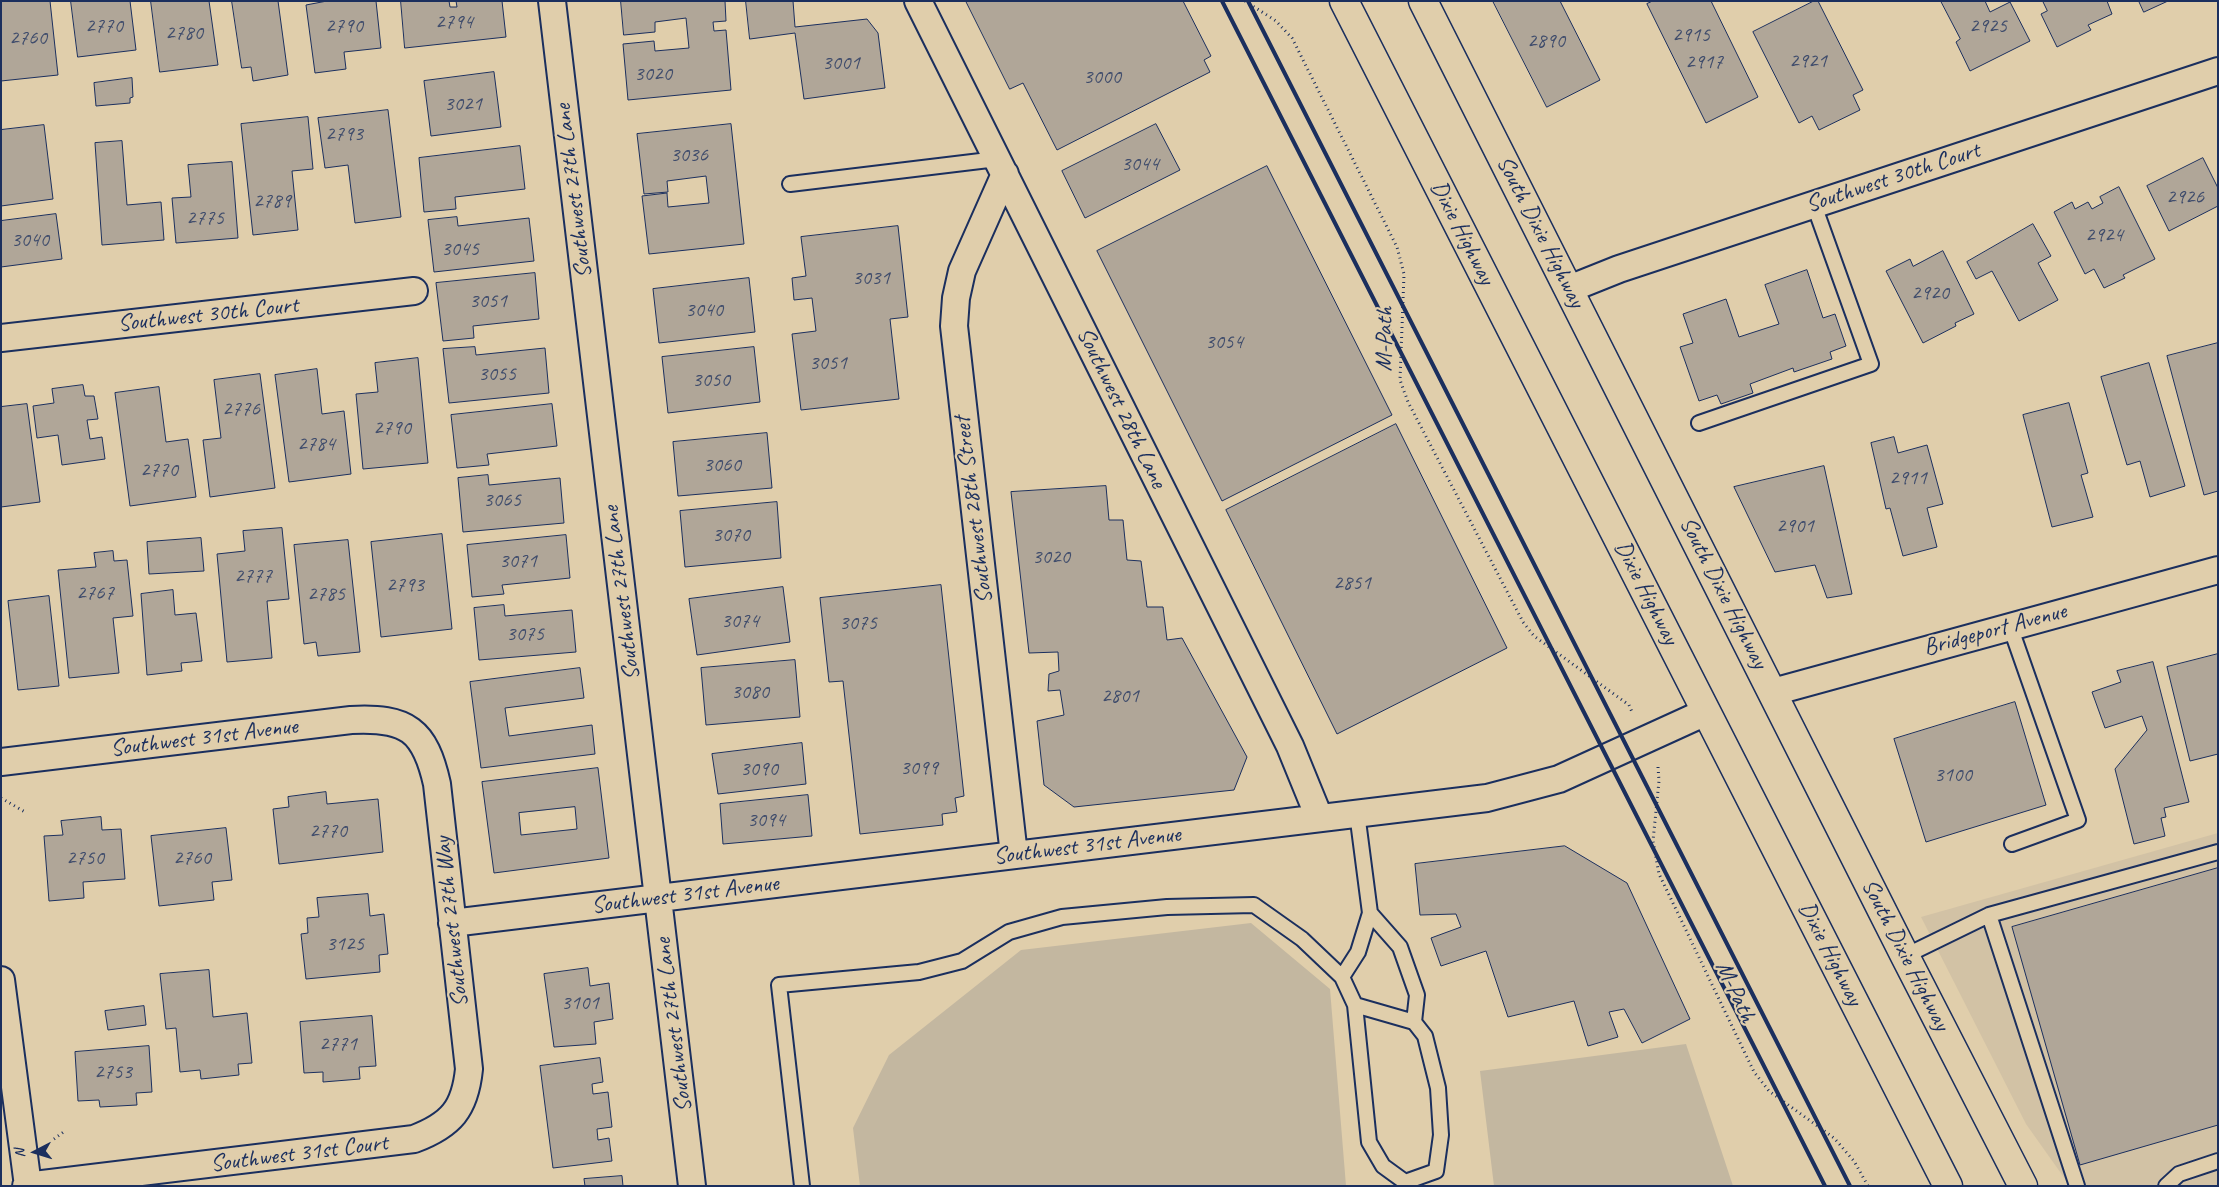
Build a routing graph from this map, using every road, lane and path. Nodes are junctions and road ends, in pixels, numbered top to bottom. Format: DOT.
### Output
graph roads {
  1 [pos="552,1"];
  2 [pos="918,1"];
  3 [pos="1245,1"];
  4 [pos="1344,1"];
  5 [pos="1422,1"];
  6 [pos="2218,71"];
  7 [pos="1001,166"];
  8 [pos="790,184"];
  9 [pos="1814,205"];
  10 [pos="1570,289"];
  11 [pos="414,292"];
  12 [pos="1,338"];
  13 [pos="1699,423"];
  14 [pos="2218,570"];
  15 [pos="2010,626"];
  16 [pos="1773,692"];
  17 [pos="1629,705"];
  18 [pos="1706,712"];
  19 [pos="406,727"];
  20 [pos="1,762"];
  21 [pos="1659,770"];
  22 [pos="1,798"];
  23 [pos="25,812"];
  24 [pos="1357,813"];
  25 [pos="1319,817"];
  26 [pos="2012,844"];
  27 [pos="2218,852"];
  28 [pos="1014,855"];
  29 [pos="659,899"];
  30 [pos="1370,913"];
  31 [pos="1988,915"];
  32 [pos="452,923"];
  33 [pos="1905,956"];
  34 [pos="1342,978"];
  35 [pos="1,980"];
  36 [pos="1355,1005"];
  37 [pos="1414,1022"];
  38 [pos="449,1122"];
  39 [pos="2218,1161"];
  40 [pos="28,1186"];
  41 [pos="692,1186"];
  42 [pos="802,1186"];
  43 [pos="1868,1186"];
  44 [pos="1948,1186"];
  45 [pos="2023,1186"];
  46 [pos="2076,1186"];
  47 [pos="2166,1186"];
  1 -- 29 [label="street, Southwest 27th Lane"];
  2 -- 7 [label="street, Southwest 28th Lane"];
  3 -- 17 [label="path, M-Path"];
  4 -- 18 [label="highway, Dixie Highway"];
  5 -- 10 [label="highway, South Dixie Highway"];
  6 -- 9 [label="street, Southwest 30th Court"];
  7 -- 8 [label="lane"];
  7 -- 25 [label="street, Southwest 28th Lane"];
  7 -- 28 [label="street, Southwest 28th Street"];
  9 -- 10 [label="street, Southwest 30th Court"];
  9 -- 13 [label="lane"];
  10 -- 16 [label="highway, South Dixie Highway"];
  11 -- 12 [label="street, Southwest 30th Court"];
  14 -- 15 [label="street, Bridgeport Avenue"];
  15 -- 16 [label="street, Bridgeport Avenue"];
  15 -- 26 [label="lane"];
  16 -- 33 [label="highway, South Dixie Highway"];
  18 -- 24 [label="street, Southwest 31st Avenue"];
  18 -- 44 [label="highway, Dixie Highway"];
  19 -- 20 [label="street, Southwest 31st Avenue"];
  19 -- 32 [label="street, Southwest 27th Way"];
  21 -- 43 [label="path, M-Path"];
  22 -- 23 [label="path"];
  24 -- 25 [label="street, Southwest 31st Avenue"];
  24 -- 30 [label="lane"];
  25 -- 28 [label="street, Southwest 31st Avenue"];
  27 -- 31 [label="lane"];
  28 -- 29 [label="street, Southwest 31st Avenue"];
  29 -- 32 [label="street, Southwest 31st Avenue"];
  29 -- 41 [label="street, Southwest 27th Lane"];
  30 -- 34 [label="lane"];
  30 -- 37 [label="lane"];
  31 -- 33 [label="lane"];
  31 -- 46 [label="lane"];
  32 -- 38 [label="street, Southwest 27th Way"];
  33 -- 45 [label="highway, South Dixie Highway"];
  34 -- 36 [label="lane"];
  34 -- 42 [label="lane"];
  35 -- 40 [label="street"];
  36 -- 37 [label="lane"];
  36 -- 37 [label="lane"];
  38 -- 40 [label="street, Southwest 31st Court"];
  39 -- 47 [label="lane"];
}
